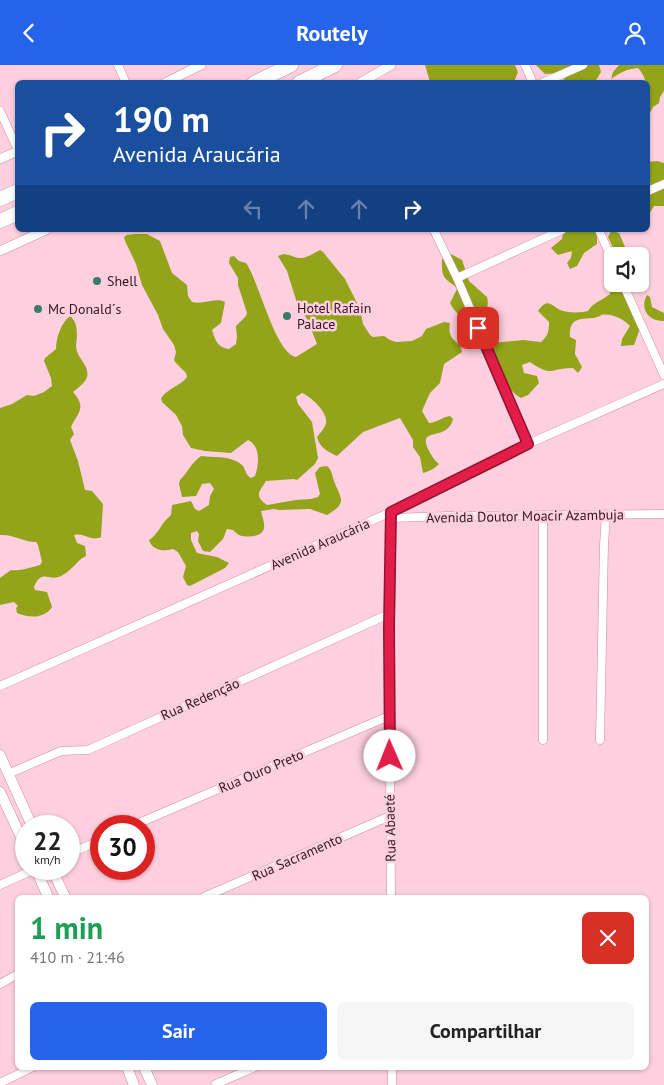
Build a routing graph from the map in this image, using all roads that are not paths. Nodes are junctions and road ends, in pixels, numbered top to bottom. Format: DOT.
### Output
graph roads {
  1 [pos="118,65"];
  2 [pos="202,65"];
  3 [pos="291,65"];
  4 [pos="335,65"];
  5 [pos="391,65"];
  6 [pos="525,65"];
  7 [pos="583,65"];
  8 [pos="125,80"];
  9 [pos="171,80"];
  10 [pos="260,80"];
  11 [pos="305,80"];
  12 [pos="365,80"];
  13 [pos="532,80"];
  14 [pos="549,80"];
  15 [pos="0,111"];
  16 [pos="15,144"];
  17 [pos="15,152"];
  18 [pos="0,159"];
  19 [pos="664,184"];
  20 [pos="650,190"];
  21 [pos="15,192"];
  22 [pos="0,199"];
  23 [pos="15,214"];
  24 [pos="0,221"];
  25 [pos="42,232"];
  26 [pos="435,232"];
  27 [pos="558,232"];
  28 [pos="600,232"];
  29 [pos="606,247"];
  30 [pos="0,251"];
  31 [pos="457,278"];
  32 [pos="627,292"];
  33 [pos="664,375"];
  34 [pos="664,383"];
  35 [pos="528,444"];
  36 [pos="606,514"];
  37 [pos="664,514"];
  38 [pos="391,515"];
  39 [pos="543,515"];
  40 [pos="389,614"];
  41 [pos="0,686"];
  42 [pos="389,716"];
  43 [pos="543,740"];
  44 [pos="600,740"];
  45 [pos="0,755"];
  46 [pos="8,774"];
  47 [pos="17,793"];
  48 [pos="2,795"];
  49 [pos="27,815"];
  50 [pos="155,816"];
  51 [pos="390,816"];
  52 [pos="15,824"];
  53 [pos="15,878"];
  54 [pos="40,880"];
  55 [pos="57,880"];
  56 [pos="0,885"];
  57 [pos="47,895"];
  58 [pos="64,895"];
  59 [pos="209,895"];
  60 [pos="391,895"];
  61 [pos="15,975"];
  62 [pos="0,984"];
  63 [pos="27,1070"];
  64 [pos="127,1070"];
  65 [pos="145,1070"];
  66 [pos="248,1070"];
  67 [pos="392,1070"];
  68 [pos="0,1083"];
  69 [pos="134,1085"];
  70 [pos="152,1085"];
  71 [pos="216,1085"];
  72 [pos="392,1085"];
  1 -- 8 [label="street"];
  2 -- 9 [label="street"];
  3 -- 10 [label="highway"];
  4 -- 11 [label="highway"];
  5 -- 12 [label="street"];
  6 -- 13 [label="street"];
  7 -- 14 [label="street"];
  15 -- 16 [label="street"];
  17 -- 18 [label="street"];
  19 -- 20 [label="street"];
  21 -- 22 [label="highway"];
  23 -- 24 [label="highway"];
  25 -- 30 [label="street"];
  26 -- 31 [label="street"];
  27 -- 31 [label="street"];
  28 -- 29 [label="street"];
  31 -- 35 [label="street"];
  32 -- 33 [label="street"];
  34 -- 35 [label="street, Avenida Araucária"];
  35 -- 38 [label="street, Avenida Araucária"];
  36 -- 37 [label="street, Avenida Doutor Moacir Azambuja"];
  36 -- 39 [label="street, Avenida Doutor Moacir Azambuja"];
  36 -- 44 [label="street"];
  38 -- 39 [label="street, Avenida Doutor Moacir Azambuja"];
  38 -- 40 [label="street, Rua Abaeté"];
  38 -- 41 [label="street, Avenida Araucária"];
  39 -- 43 [label="street"];
  40 -- 42 [label="street, Rua Abaeté"];
  40 -- 46 [label="street, Rua Redenção"];
  42 -- 50 [label="street, Rua Ouro Preto"];
  42 -- 51 [label="street, Rua Abaeté"];
  45 -- 46 [label="main road"];
  46 -- 47 [label="main road"];
  47 -- 48 [label="main road"];
  47 -- 49 [label="main road"];
  48 -- 52 [label="main road"];
  51 -- 59 [label="street, Rua Sacramento"];
  51 -- 60 [label="street, Rua Abaeté"];
  53 -- 56 [label="street"];
  54 -- 57 [label="main road"];
  55 -- 58 [label="main road"];
  61 -- 62 [label="street"];
  63 -- 68 [label="street"];
  64 -- 69 [label="main road"];
  65 -- 70 [label="main road"];
  66 -- 71 [label="street"];
  67 -- 72 [label="street"];
}
